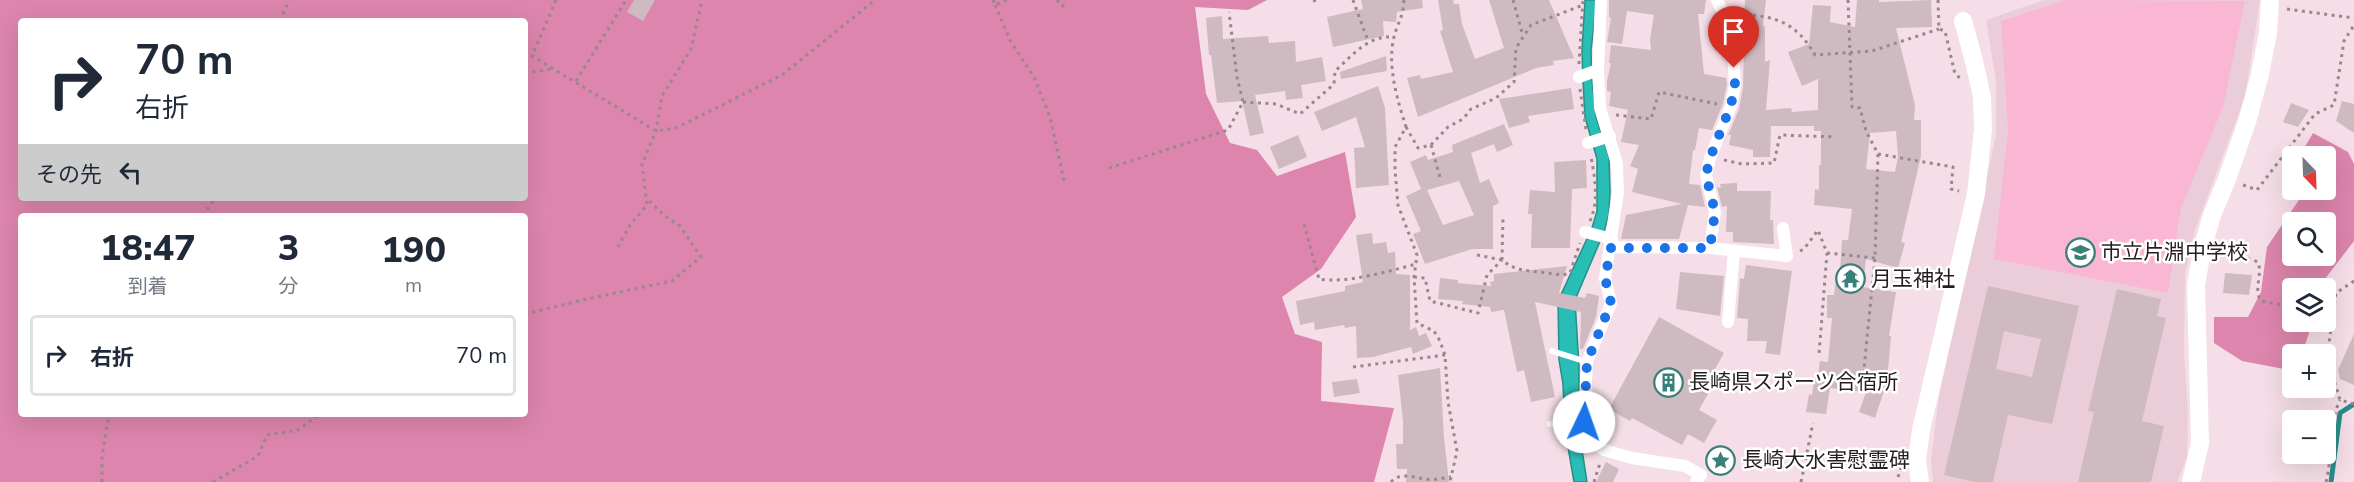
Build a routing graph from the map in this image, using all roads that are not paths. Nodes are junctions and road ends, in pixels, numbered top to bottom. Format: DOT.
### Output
graph roads {
  1 [pos="1601,0"];
  2 [pos="1717,0"];
  3 [pos="2270,0"];
  4 [pos="1963,21"];
  5 [pos="1598,70"];
  6 [pos="1579,77"];
  7 [pos="1610,136"];
  8 [pos="1588,143"];
  9 [pos="1783,228"];
  10 [pos="1585,232"];
  11 [pos="1608,241"];
  12 [pos="1710,248"];
  13 [pos="1734,251"];
  14 [pos="1728,322"];
  15 [pos="1552,351"];
  16 [pos="1587,362"];
  17 [pos="1584,422"];
  18 [pos="1550,424"];
  19 [pos="1696,482"];
  20 [pos="1920,482"];
  21 [pos="2191,482"];
  1 -- 5 [label="street"];
  2 -- 12 [label="street"];
  3 -- 21 [label="street"];
  4 -- 20 [label="street"];
  5 -- 6 [label="street"];
  5 -- 7 [label="street"];
  7 -- 8 [label="street"];
  7 -- 11 [label="street"];
  9 -- 13 [label="street"];
  10 -- 11 [label="street"];
  11 -- 12 [label="street"];
  11 -- 16 [label="street"];
  12 -- 13 [label="street"];
  13 -- 14 [label="street"];
  15 -- 16 [label="lane"];
  16 -- 17 [label="street"];
  17 -- 18 [label="lane"];
  17 -- 19 [label="street"];
}
